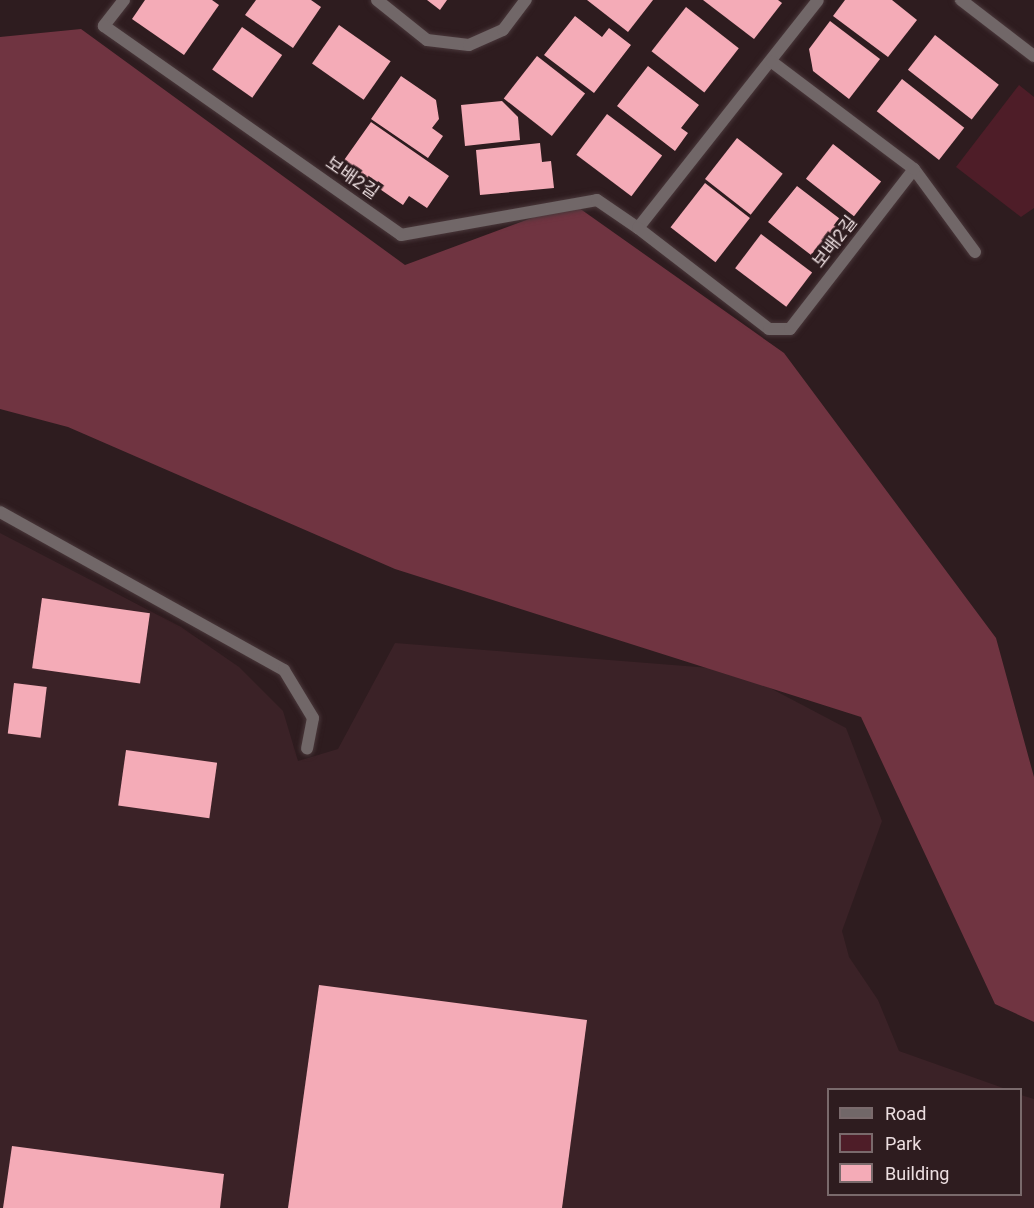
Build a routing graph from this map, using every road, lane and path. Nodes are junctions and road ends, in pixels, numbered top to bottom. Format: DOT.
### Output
graph roads {
  1 [pos="124,0"];
  2 [pos="377,0"];
  3 [pos="526,0"];
  4 [pos="818,0"];
  5 [pos="961,0"];
  6 [pos="1034,56"];
  7 [pos="772,62"];
  8 [pos="914,169"];
  9 [pos="638,228"];
  10 [pos="975,252"];
  11 [pos="0,512"];
  12 [pos="307,748"];
  1 -- 9 [label="street, 보배2길"];
  2 -- 3 [label="street"];
  4 -- 7 [label="street"];
  5 -- 6 [label="street"];
  7 -- 8 [label="street"];
  7 -- 9 [label="street"];
  8 -- 9 [label="street, 보배2길"];
  8 -- 10 [label="street"];
  11 -- 12 [label="street"];
}
